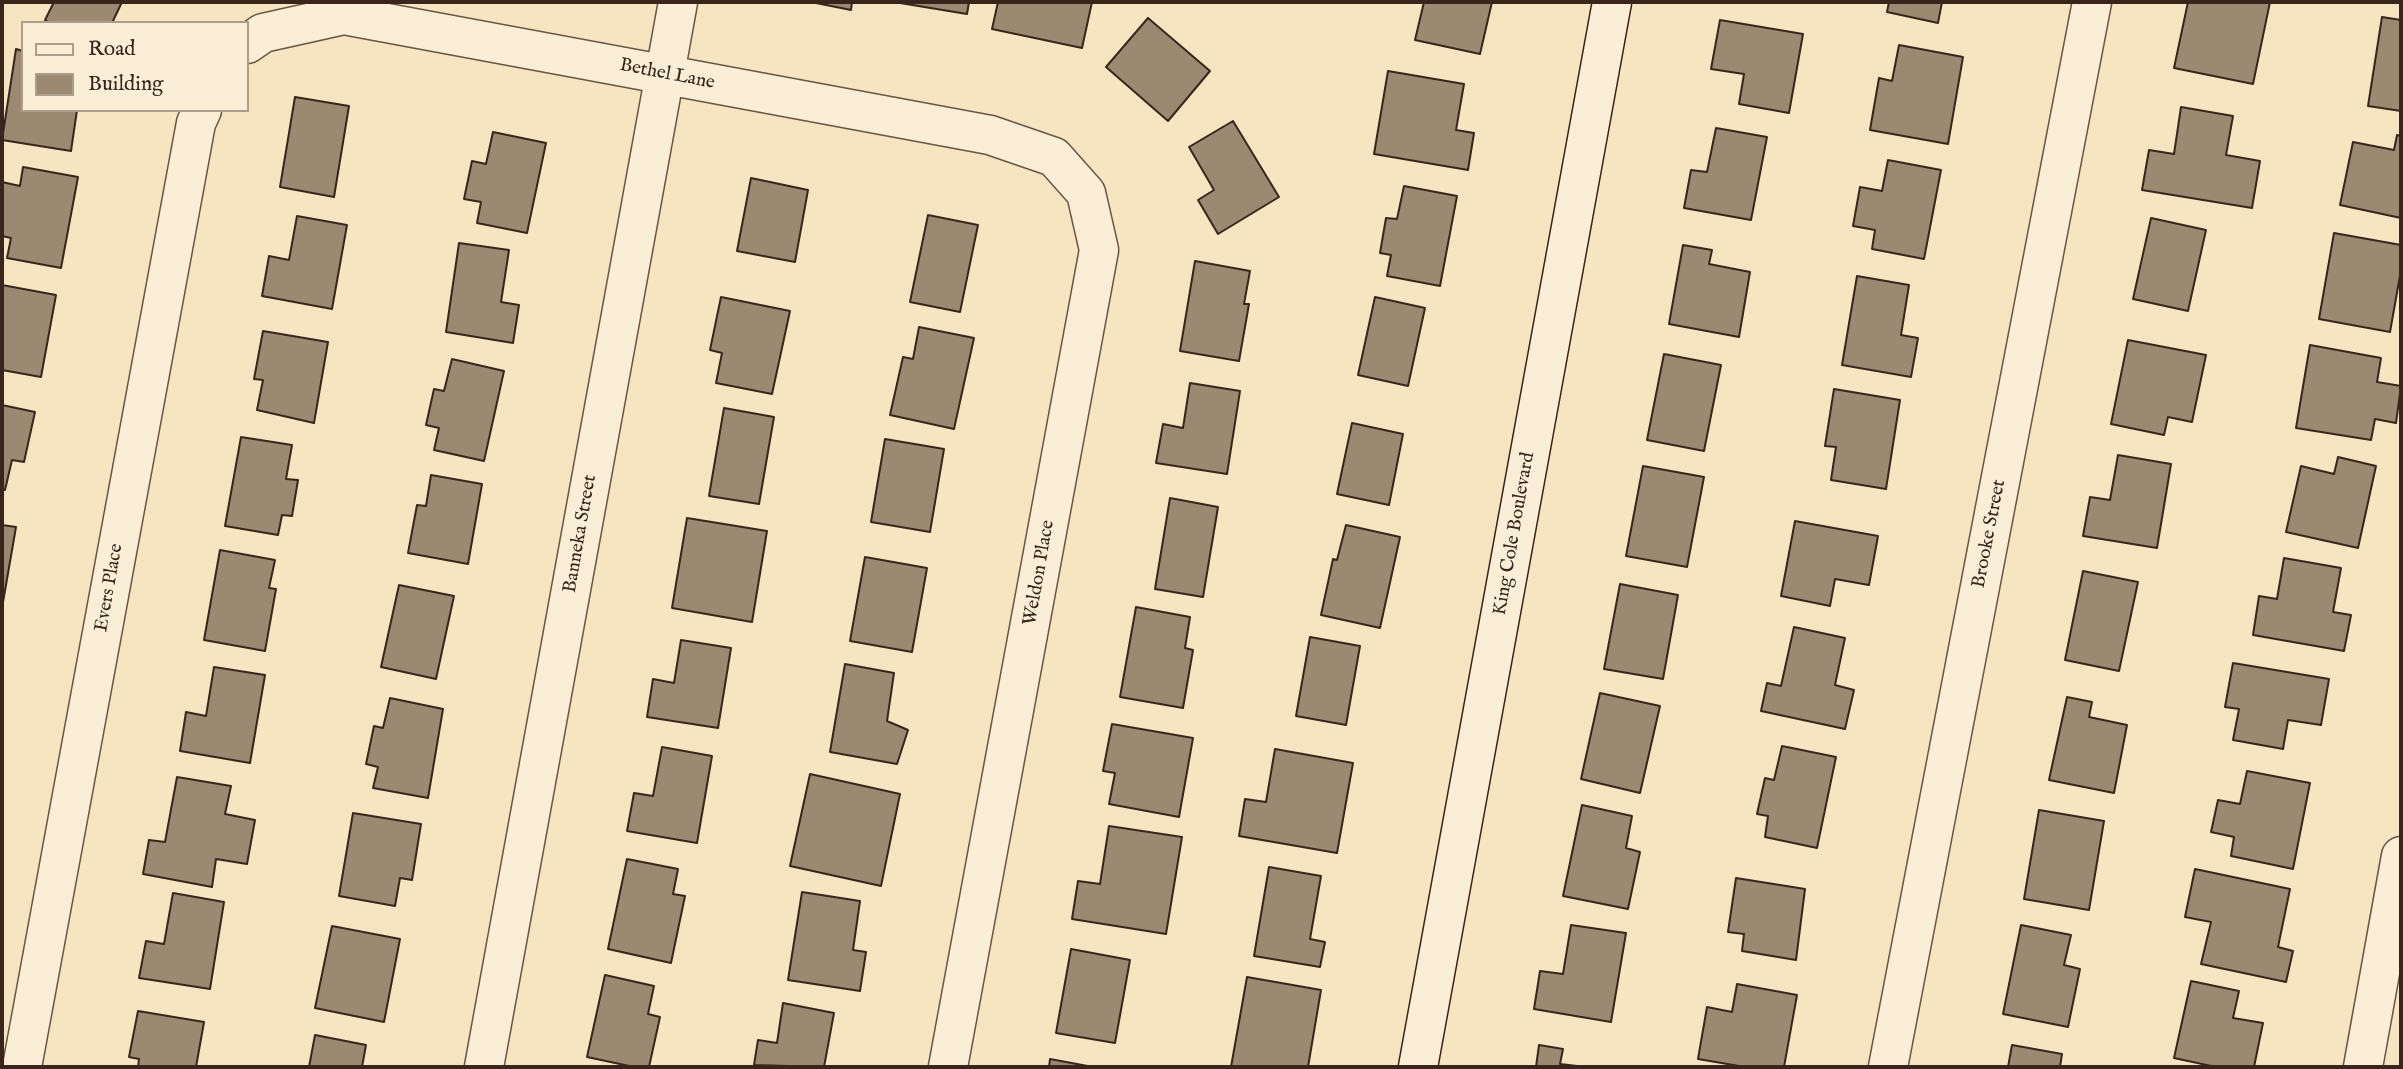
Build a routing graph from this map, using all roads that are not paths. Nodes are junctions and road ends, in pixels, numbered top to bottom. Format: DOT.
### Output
graph roads {
  1 [pos="678,2"];
  2 [pos="1612,2"];
  3 [pos="2092,2"];
  4 [pos="248,43"];
  5 [pos="665,75"];
  6 [pos="201,112"];
  7 [pos="990,135"];
  8 [pos="2401,856"];
  9 [pos="22,1067"];
  10 [pos="484,1067"];
  11 [pos="948,1067"];
  12 [pos="1418,1067"];
  13 [pos="1888,1067"];
  14 [pos="2363,1067"];
  1 -- 5 [label="street, Banneka Street"];
  2 -- 12 [label="street, King Cole Boulevard"];
  3 -- 13 [label="street, Brooke Street"];
  4 -- 5 [label="street, Bethel Lane"];
  5 -- 7 [label="street, Bethel Lane"];
  5 -- 10 [label="street, Banneka Street"];
  6 -- 9 [label="street, Evers Place"];
  7 -- 11 [label="street, Weldon Place"];
  8 -- 14 [label="street"];
}
